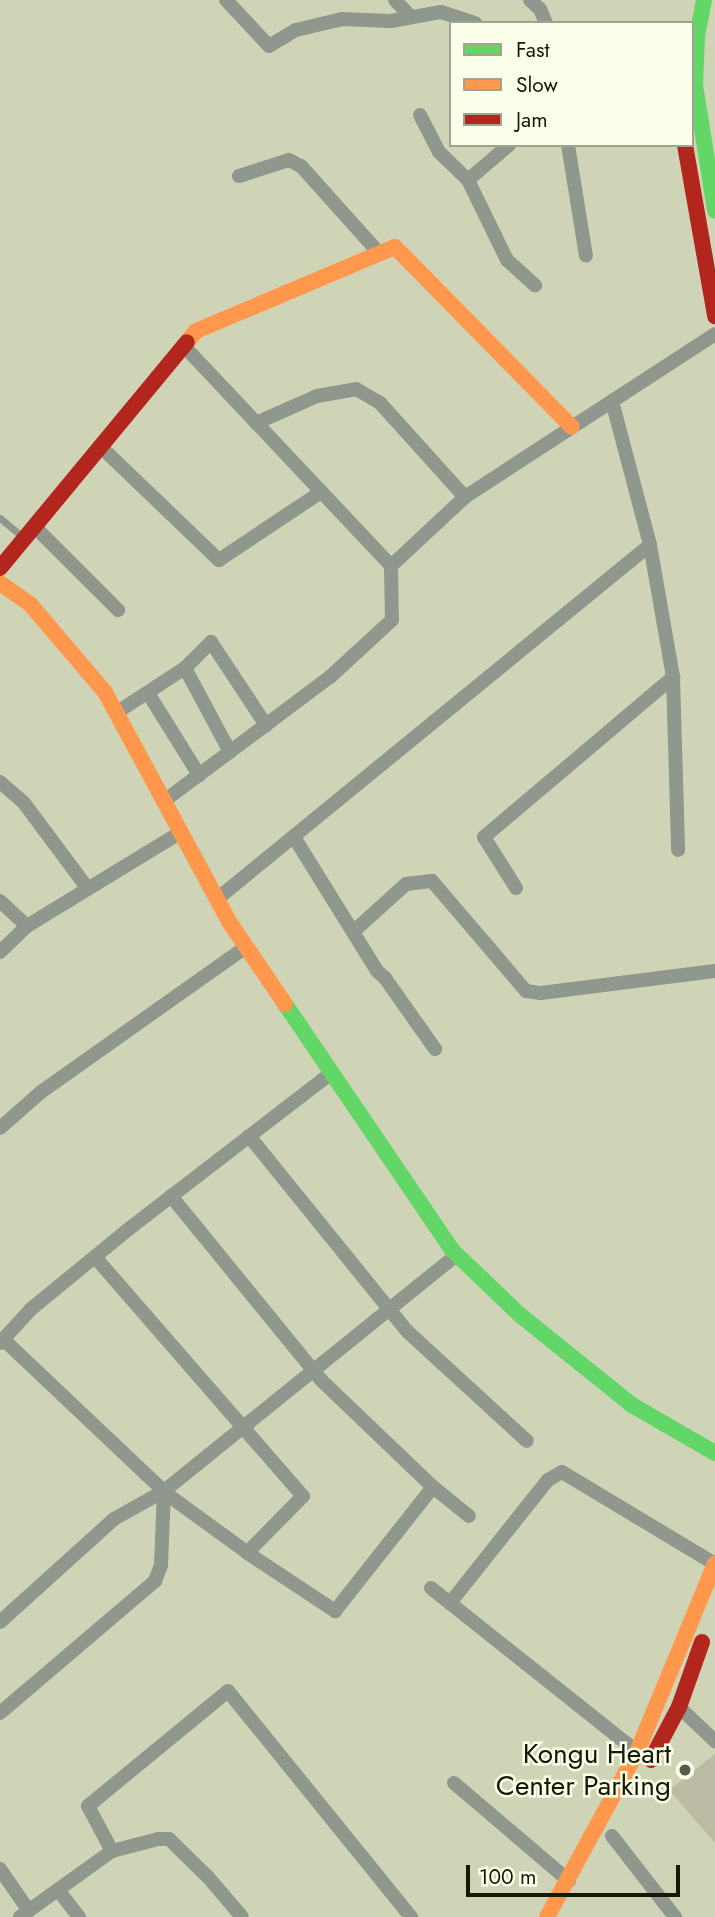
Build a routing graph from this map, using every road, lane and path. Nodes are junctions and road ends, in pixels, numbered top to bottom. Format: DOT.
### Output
graph roads {
  1 [pos="226,0"];
  2 [pos="394,0"];
  3 [pos="530,0"];
  4 [pos="690,0"];
  5 [pos="704,0"];
  6 [pos="411,18"];
  7 [pos="469,21"];
  8 [pos="545,21"];
  9 [pos="685,21"];
  10 [pos="420,115"];
  11 [pos="507,147"];
  12 [pos="568,147"];
  13 [pos="685,147"];
  14 [pos="239,176"];
  15 [pos="468,180"];
  16 [pos="715,210"];
  17 [pos="379,253"];
  18 [pos="586,256"];
  19 [pos="535,285"];
  20 [pos="715,316"];
  21 [pos="715,334"];
  22 [pos="183,345"];
  23 [pos="612,401"];
  24 [pos="256,423"];
  25 [pos="572,427"];
  26 [pos="100,446"];
  27 [pos="321,492"];
  28 [pos="465,497"];
  29 [pos="0,518"];
  30 [pos="29,532"];
  31 [pos="650,545"];
  32 [pos="391,566"];
  33 [pos="0,568"];
  34 [pos="0,583"];
  35 [pos="118,610"];
  36 [pos="185,668"];
  37 [pos="673,677"];
  38 [pos="148,693"];
  39 [pos="116,713"];
  40 [pos="266,725"];
  41 [pos="230,752"];
  42 [pos="199,775"];
  43 [pos="0,782"];
  44 [pos="164,801"];
  45 [pos="180,832"];
  46 [pos="294,836"];
  47 [pos="678,850"];
  48 [pos="516,888"];
  49 [pos="88,889"];
  50 [pos="217,899"];
  51 [pos="0,901"];
  52 [pos="27,926"];
  53 [pos="354,931"];
  54 [pos="246,947"];
  55 [pos="0,952"];
  56 [pos="715,971"];
  57 [pos="435,1049"];
  58 [pos="330,1073"];
  59 [pos="0,1128"];
  60 [pos="249,1136"];
  61 [pos="171,1196"];
  62 [pos="457,1255"];
  63 [pos="95,1257"];
  64 [pos="390,1309"];
  65 [pos="1,1341"];
  66 [pos="313,1371"];
  67 [pos="243,1427"];
  68 [pos="527,1441"];
  69 [pos="715,1452"];
  70 [pos="433,1487"];
  71 [pos="164,1491"];
  72 [pos="469,1516"];
  73 [pos="247,1553"];
  74 [pos="715,1564"];
  75 [pos="432,1588"];
  76 [pos="450,1603"];
  77 [pos="0,1622"];
  78 [pos="706,1632"];
  79 [pos="679,1707"];
  80 [pos="0,1713"];
  81 [pos="715,1741"];
  82 [pos="644,1757"];
  83 [pos="454,1783"];
  84 [pos="639,1784"];
  85 [pos="622,1816"];
  86 [pos="612,1836"];
  87 [pos="112,1851"];
  88 [pos="601,1856"];
  89 [pos="0,1868"];
  90 [pos="569,1881"];
  91 [pos="58,1890"];
  92 [pos="25,1914"];
  93 [pos="79,1917"];
  94 [pos="242,1917"];
  95 [pos="411,1917"];
  96 [pos="547,1917"];
  97 [pos="675,1917"];
  1 -- 6 [label="street"];
  2 -- 6 [label="street"];
  3 -- 8 [label="street"];
  4 -- 9 [label="main road"];
  5 -- 16 [label="main road"];
  6 -- 7 [label="street"];
  10 -- 15 [label="street"];
  11 -- 15 [label="street"];
  12 -- 18 [label="street"];
  13 -- 20 [label="main road"];
  14 -- 17 [label="street"];
  15 -- 19 [label="street"];
  17 -- 22 [label="main road"];
  17 -- 25 [label="main road"];
  21 -- 23 [label="street"];
  22 -- 24 [label="street"];
  22 -- 26 [label="main road"];
  23 -- 25 [label="street"];
  23 -- 31 [label="street"];
  24 -- 27 [label="street"];
  24 -- 28 [label="street"];
  25 -- 28 [label="street"];
  26 -- 27 [label="street"];
  26 -- 30 [label="main road"];
  27 -- 32 [label="street"];
  28 -- 32 [label="street"];
  29 -- 30 [label="lane"];
  30 -- 33 [label="main road"];
  30 -- 35 [label="street"];
  31 -- 37 [label="street"];
  31 -- 46 [label="street"];
  32 -- 40 [label="street"];
  34 -- 39 [label="main road"];
  36 -- 38 [label="street"];
  36 -- 40 [label="street"];
  36 -- 41 [label="street"];
  37 -- 47 [label="street"];
  37 -- 48 [label="street"];
  38 -- 39 [label="street"];
  38 -- 42 [label="street"];
  39 -- 44 [label="main road"];
  40 -- 41 [label="street"];
  41 -- 42 [label="street"];
  42 -- 44 [label="street"];
  43 -- 49 [label="street"];
  44 -- 45 [label="main road"];
  45 -- 49 [label="street"];
  45 -- 50 [label="main road"];
  46 -- 50 [label="street"];
  46 -- 53 [label="street"];
  49 -- 52 [label="street"];
  50 -- 54 [label="main road"];
  51 -- 52 [label="street"];
  52 -- 55 [label="street"];
  53 -- 56 [label="street"];
  53 -- 57 [label="street"];
  54 -- 58 [label="main road"];
  54 -- 59 [label="street"];
  58 -- 60 [label="street"];
  58 -- 62 [label="main road"];
  60 -- 61 [label="street"];
  60 -- 64 [label="street"];
  61 -- 63 [label="street"];
  61 -- 66 [label="street"];
  62 -- 64 [label="street"];
  62 -- 69 [label="main road"];
  63 -- 65 [label="street"];
  63 -- 67 [label="street"];
  64 -- 66 [label="street"];
  64 -- 68 [label="street"];
  65 -- 71 [label="street"];
  66 -- 67 [label="street"];
  66 -- 70 [label="street"];
  67 -- 71 [label="street"];
  67 -- 73 [label="street"];
  70 -- 72 [label="street"];
  70 -- 73 [label="street"];
  71 -- 73 [label="street"];
  71 -- 77 [label="street"];
  71 -- 80 [label="street"];
  74 -- 76 [label="street"];
  74 -- 82 [label="main road"];
  75 -- 76 [label="street"];
  76 -- 82 [label="street"];
  78 -- 79 [label="main road"];
  79 -- 81 [label="street"];
  79 -- 82 [label="main road"];
  82 -- 84 [label="main road"];
  82 -- 90 [label="main road"];
  83 -- 90 [label="street"];
  85 -- 86 [label="main road"];
  86 -- 88 [label="main road"];
  86 -- 97 [label="street"];
  87 -- 91 [label="street"];
  87 -- 94 [label="street"];
  87 -- 95 [label="street"];
  89 -- 92 [label="street"];
  90 -- 96 [label="main road"];
  91 -- 92 [label="street"];
  91 -- 93 [label="street"];
}
